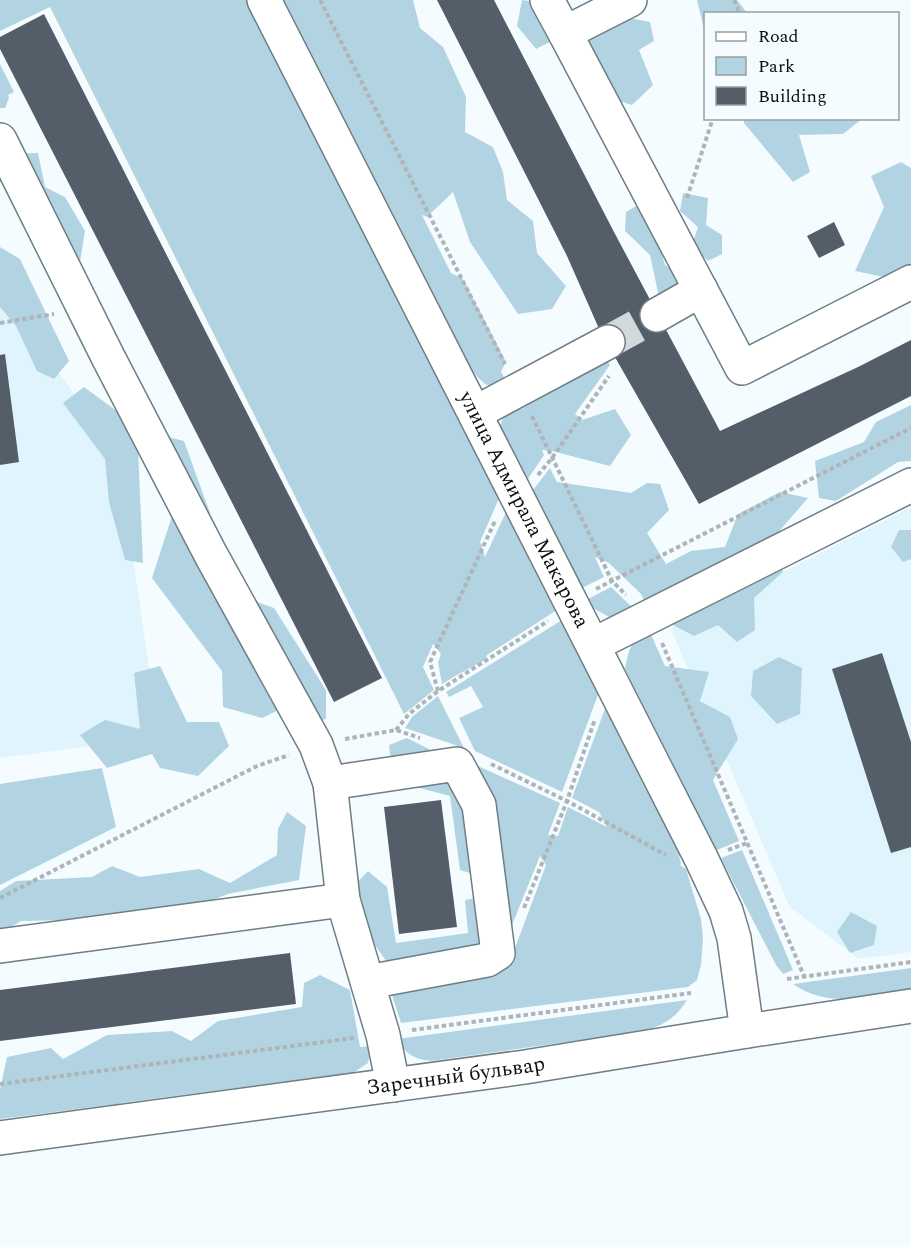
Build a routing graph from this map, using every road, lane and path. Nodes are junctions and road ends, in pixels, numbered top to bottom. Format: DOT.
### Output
graph roads {
  1 [pos="264,0"];
  2 [pos="320,0"];
  3 [pos="547,0"];
  4 [pos="630,0"];
  5 [pos="565,33"];
  6 [pos="712,120"];
  7 [pos="0,140"];
  8 [pos="674,239"];
  9 [pos="911,282"];
  10 [pos="701,290"];
  11 [pos="84,309"];
  12 [pos="657,315"];
  13 [pos="0,323"];
  14 [pos="608,342"];
  15 [pos="518,389"];
  16 [pos="475,413"];
  17 [pos="911,428"];
  18 [pos="911,485"];
  19 [pos="612,581"];
  20 [pos="594,590"];
  21 [pos="647,617"];
  22 [pos="548,620"];
  23 [pos="593,645"];
  24 [pos="610,679"];
  25 [pos="396,730"];
  26 [pos="330,783"];
  27 [pos="343,900"];
  28 [pos="523,911"];
  29 [pos="0,946"];
  30 [pos="911,962"];
  31 [pos="804,976"];
  32 [pos="787,979"];
  33 [pos="368,982"];
  34 [pos="691,993"];
  35 [pos="911,1006"];
  36 [pos="747,1031"];
  37 [pos="383,1035"];
  38 [pos="0,1084"];
  39 [pos="393,1084"];
  40 [pos="0,1138"];
  1 -- 16 [label="street, улица Адмирала Макарова"];
  2 -- 15 [label="path"];
  3 -- 5 [label="street"];
  4 -- 5 [label="street"];
  5 -- 8 [label="street"];
  6 -- 8 [label="path"];
  7 -- 11 [label="street"];
  8 -- 10 [label="street"];
  9 -- 10 [label="street"];
  10 -- 12 [label="street"];
  11 -- 13 [label="path"];
  11 -- 26 [label="street"];
  14 -- 15 [label="street"];
  15 -- 16 [label="street"];
  15 -- 19 [label="path"];
  16 -- 23 [label="street, улица Адмирала Макарова"];
  17 -- 19 [label="path"];
  18 -- 21 [label="street"];
  19 -- 20 [label="path"];
  19 -- 21 [label="path"];
  21 -- 23 [label="street"];
  21 -- 31 [label="path"];
  22 -- 25 [label="path"];
  23 -- 24 [label="street, улица Адмирала Макарова"];
  24 -- 28 [label="path"];
  24 -- 36 [label="street, улица Адмирала Макарова"];
  26 -- 27 [label="street"];
  26 -- 33 [label="street"];
  27 -- 29 [label="street"];
  27 -- 33 [label="street"];
  30 -- 31 [label="path"];
  31 -- 32 [label="path"];
  33 -- 37 [label="street"];
  34 -- 37 [label="path"];
  35 -- 36 [label="street, Заречный бульвар"];
  36 -- 39 [label="street, Заречный бульвар"];
  37 -- 38 [label="path"];
  37 -- 39 [label="street"];
  39 -- 40 [label="street, Заречный бульвар"];
}
